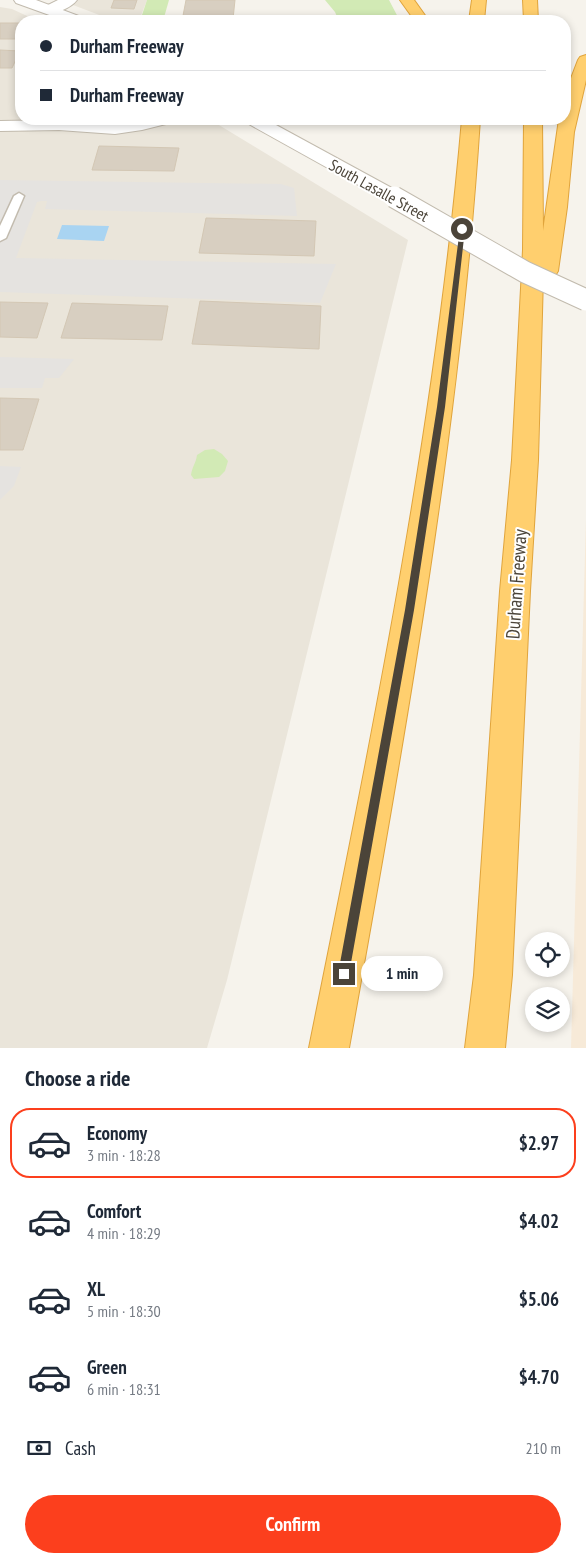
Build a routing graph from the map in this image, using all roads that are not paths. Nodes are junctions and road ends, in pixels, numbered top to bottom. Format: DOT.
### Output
graph roads {
  1 [pos="21,0"];
  2 [pos="70,0"];
  3 [pos="407,0"];
  4 [pos="479,0"];
  5 [pos="530,0"];
  6 [pos="51,9"];
  7 [pos="65,15"];
  8 [pos="418,15"];
  9 [pos="478,15"];
  10 [pos="531,15"];
  11 [pos="586,60"];
  12 [pos="571,98"];
  13 [pos="23,125"];
  14 [pos="84,125"];
  15 [pos="142,125"];
  16 [pos="264,125"];
  17 [pos="470,125"];
  18 [pos="533,125"];
  19 [pos="566,125"];
  20 [pos="0,126"];
  21 [pos="19,196"];
  22 [pos="0,238"];
  23 [pos="586,300"];
  24 [pos="528,406"];
  25 [pos="330,1048"];
  26 [pos="485,1048"];
  1 -- 6 [label="street"];
  2 -- 6 [label="street"];
  3 -- 8 [label="highway"];
  4 -- 9 [label="highway"];
  5 -- 10 [label="highway"];
  6 -- 7 [label="street"];
  11 -- 12 [label="highway"];
  13 -- 20 [label="street"];
  14 -- 15 [label="street"];
  16 -- 23 [label="street, South Lasalle Street, bridge"];
  17 -- 25 [label="highway"];
  18 -- 24 [label="highway, Durham Freeway"];
  19 -- 24 [label="highway"];
  21 -- 22 [label="lane"];
  24 -- 26 [label="highway, Durham Freeway"];
}
